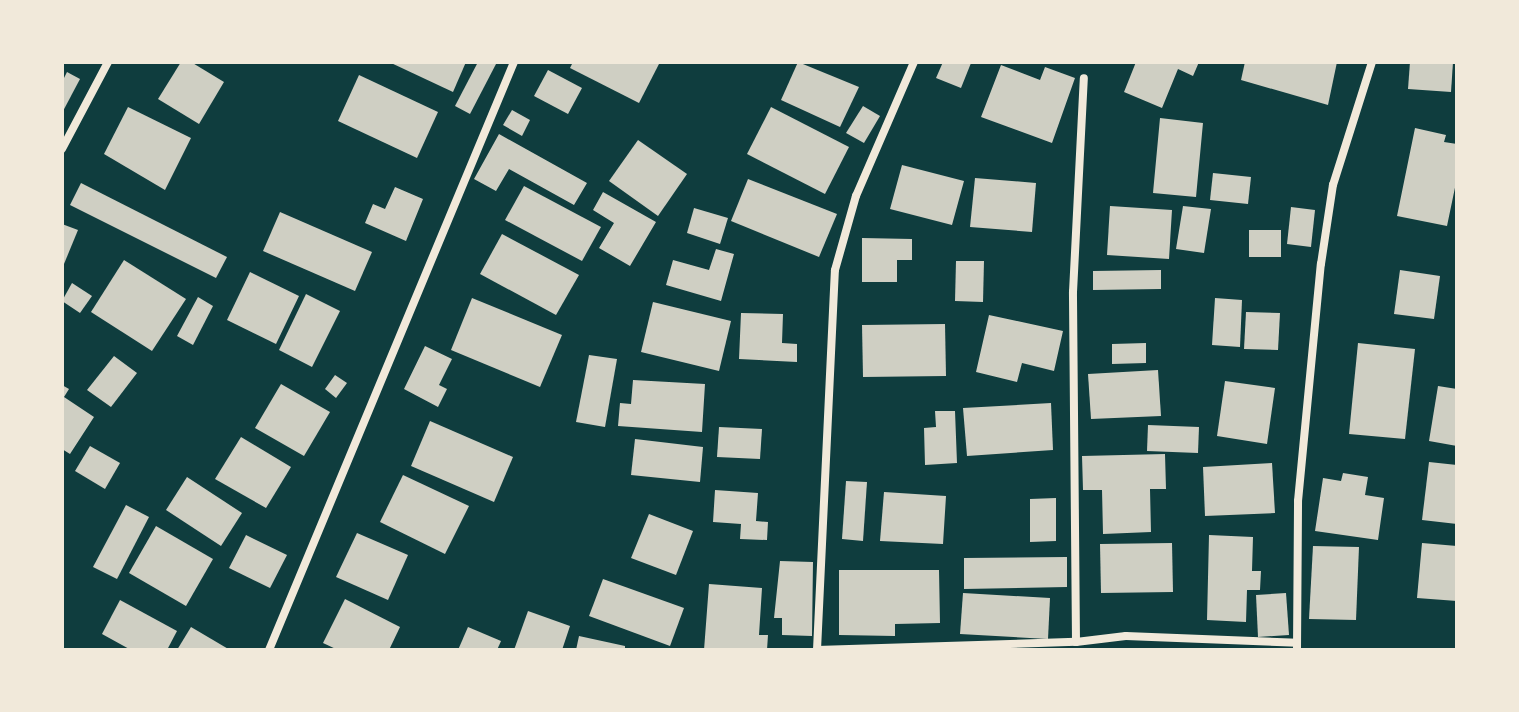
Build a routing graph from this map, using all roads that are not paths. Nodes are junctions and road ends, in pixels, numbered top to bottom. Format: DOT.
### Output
graph roads {
  1 [pos="108,62"];
  2 [pos="514,62"];
  3 [pos="914,62"];
  4 [pos="1372,62"];
  5 [pos="1084,78"];
  6 [pos="62,149"];
  7 [pos="1076,642"];
  8 [pos="1297,646"];
  9 [pos="269,650"];
  10 [pos="817,650"];
  1 -- 6 [label="street"];
  2 -- 9 [label="street"];
  3 -- 10 [label="street"];
  4 -- 8 [label="street"];
  5 -- 7 [label="street"];
  7 -- 8 [label="street"];
  7 -- 10 [label="street"];
}
